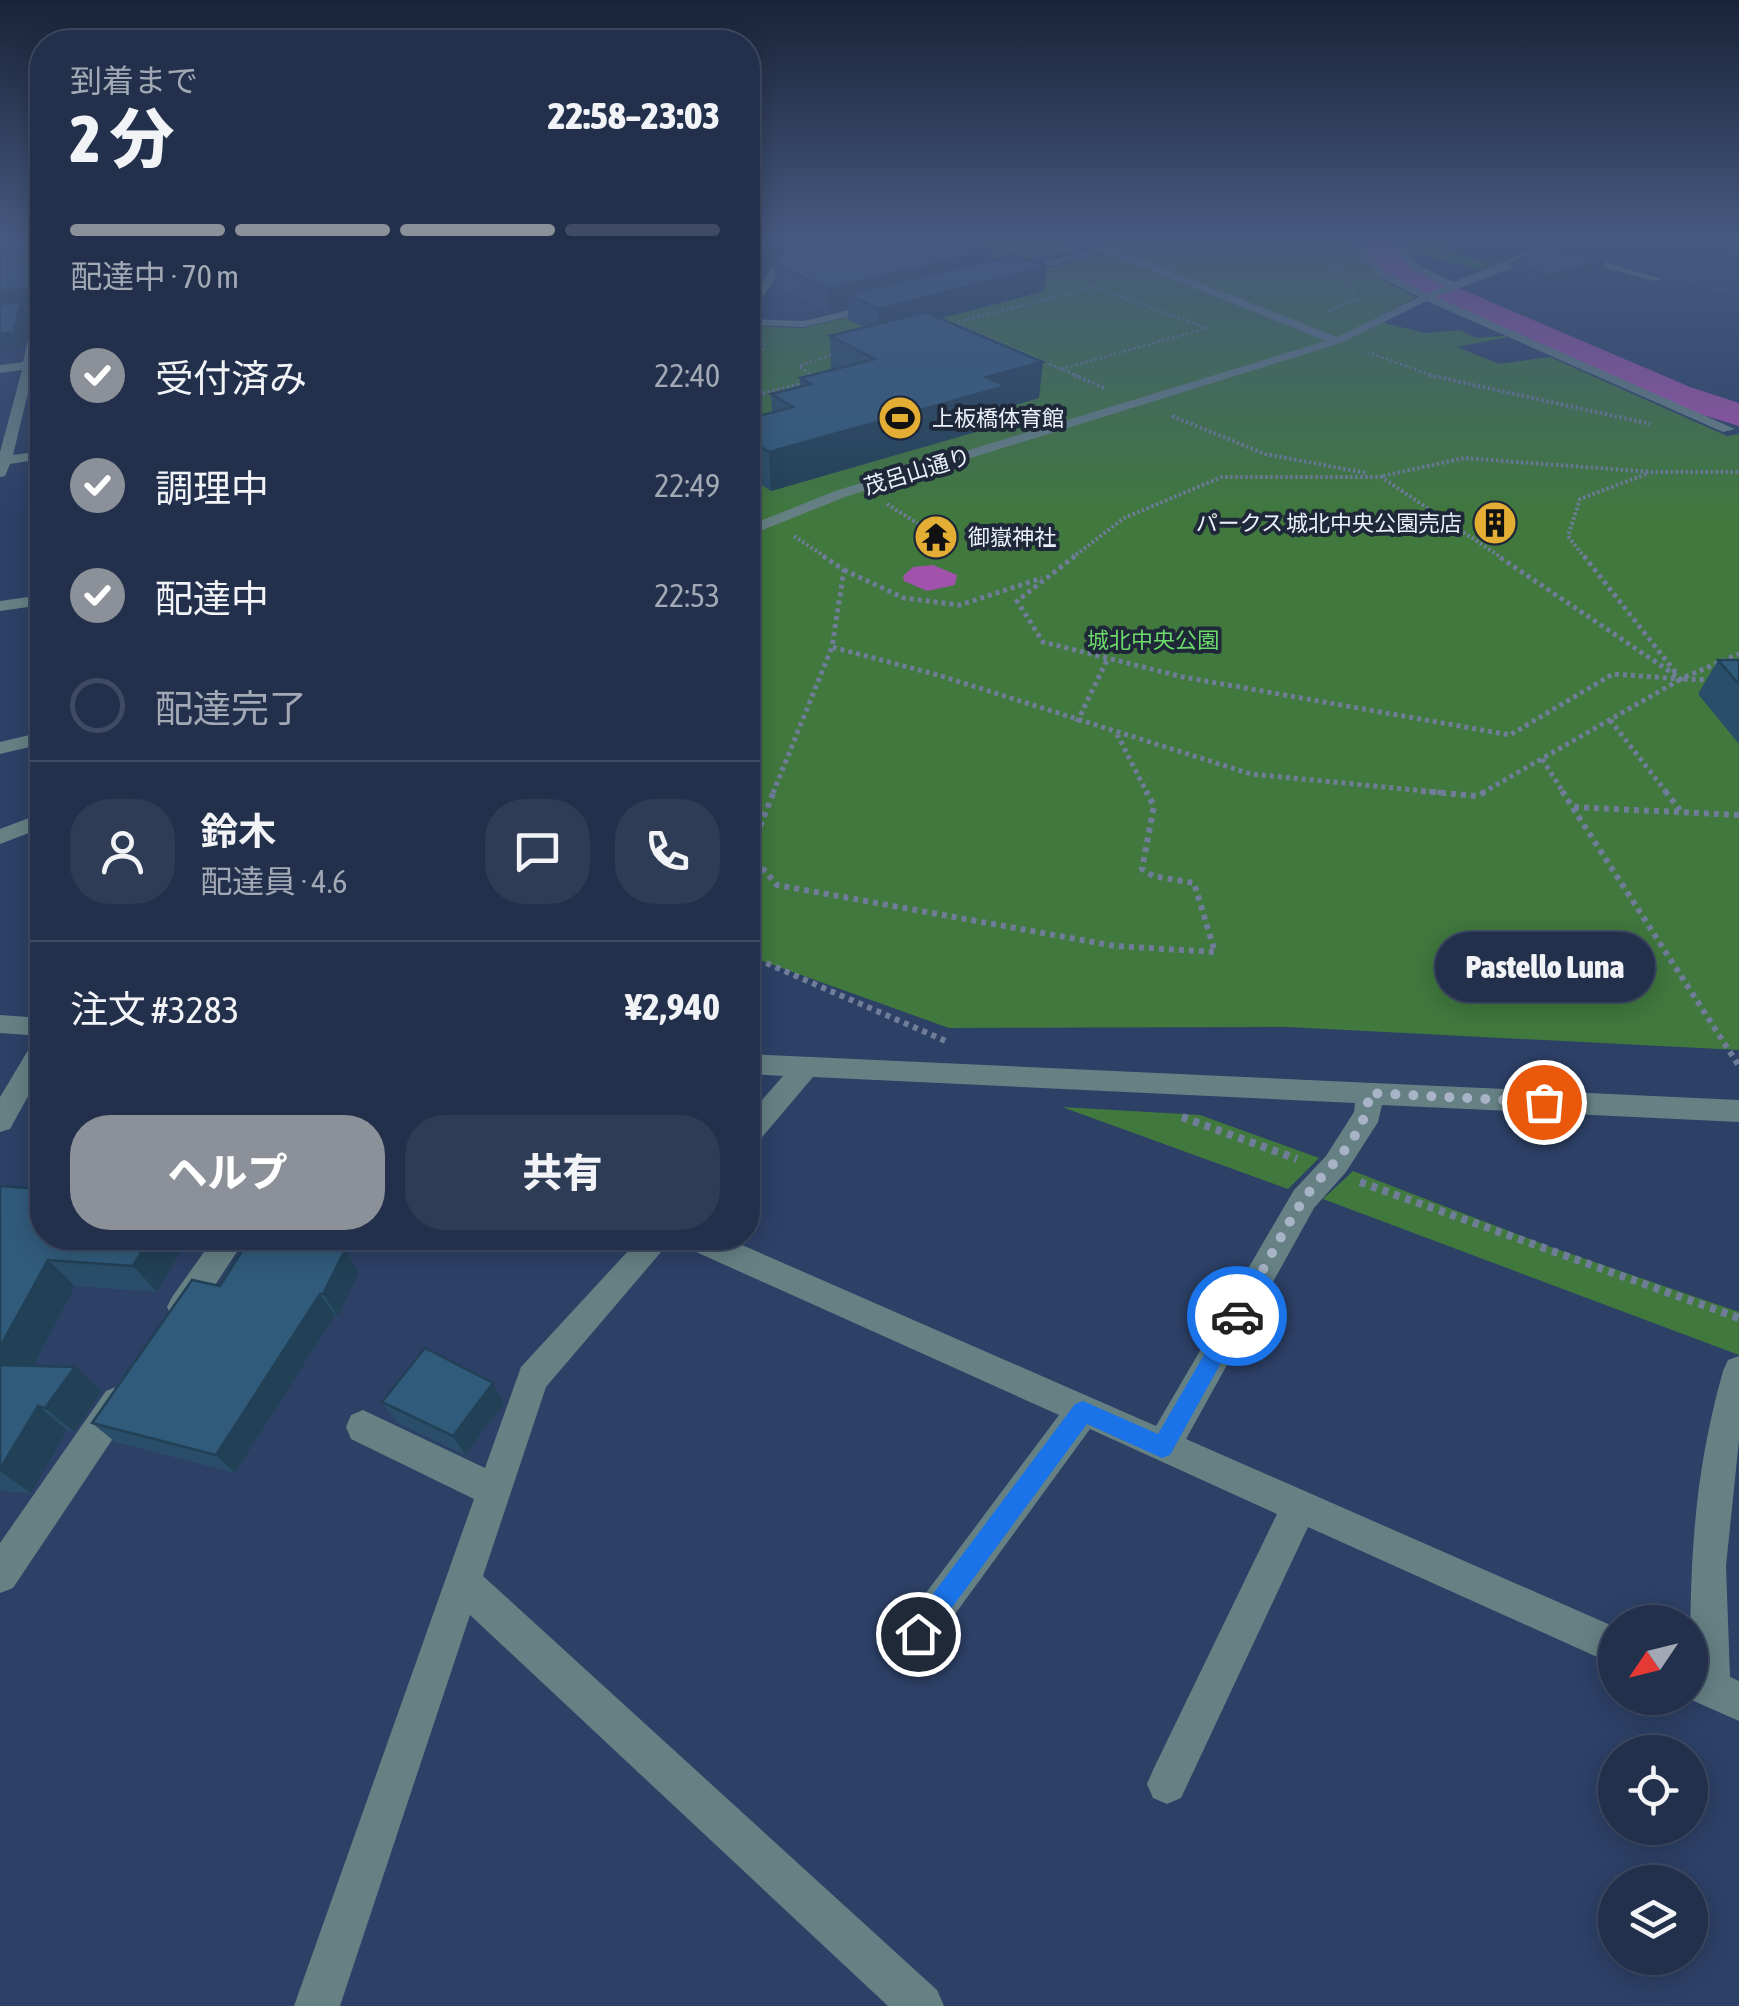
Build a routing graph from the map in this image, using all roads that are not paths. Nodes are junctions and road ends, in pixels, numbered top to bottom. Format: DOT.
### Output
graph roads {
  1 [pos="1311,331"];
  2 [pos="1358,331"];
  3 [pos="1504,331"];
  4 [pos="1337,341"];
  5 [pos="30,349"];
  6 [pos="30,364"];
  7 [pos="26,365"];
  8 [pos="0,369"];
  9 [pos="0,415"];
  10 [pos="23,415"];
  11 [pos="1728,429"];
  12 [pos="30,459"];
  13 [pos="1,465"];
  14 [pos="760,526"];
  15 [pos="30,602"];
  16 [pos="0,606"];
  17 [pos="30,741"];
  18 [pos="0,748"];
  19 [pos="30,825"];
  20 [pos="0,837"];
  21 [pos="0,1024"];
  22 [pos="30,1025"];
  23 [pos="760,1065"];
  24 [pos="806,1067"];
  25 [pos="30,1070"];
  26 [pos="1369,1093"];
  27 [pos="1739,1111"];
  28 [pos="760,1120"];
  29 [pos="0,1122"];
  30 [pos="222,1250"];
  31 [pos="647,1250"];
  32 [pos="723,1250"];
  33 [pos="165,1334"];
  34 [pos="1739,1371"];
  35 [pos="132,1382"];
  36 [pos="1083,1411"];
  37 [pos="363,1426"];
  38 [pos="1162,1447"];
  39 [pos="494,1490"];
  40 [pos="1298,1506"];
  41 [pos="0,1575"];
  42 [pos="462,1582"];
  43 [pos="918,1634"];
  44 [pos="1598,1638"];
  45 [pos="1713,1690"];
  46 [pos="1168,1784"];
  47 [pos="317,2006"];
  48 [pos="921,2006"];
  1 -- 4 [label="street"];
  2 -- 4 [label="street, 茂呂山通り"];
  3 -- 11 [label="street"];
  4 -- 14 [label="street, 茂呂山通り"];
  5 -- 7 [label="street"];
  6 -- 7 [label="street"];
  7 -- 8 [label="street"];
  7 -- 10 [label="street"];
  9 -- 10 [label="street"];
  10 -- 13 [label="street"];
  12 -- 13 [label="street"];
  15 -- 16 [label="street"];
  17 -- 18 [label="street"];
  19 -- 20 [label="street"];
  21 -- 22 [label="street"];
  23 -- 24 [label="street"];
  24 -- 26 [label="street"];
  24 -- 28 [label="street"];
  25 -- 29 [label="street"];
  26 -- 27 [label="street"];
  26 -- 38 [label="street"];
  30 -- 33 [label="street"];
  31 -- 39 [label="street"];
  32 -- 36 [label="street"];
  34 -- 45 [label="street"];
  35 -- 41 [label="street"];
  36 -- 38 [label="street"];
  36 -- 43 [label="street"];
  37 -- 39 [label="street"];
  38 -- 40 [label="street"];
  39 -- 42 [label="street"];
  40 -- 44 [label="street"];
  40 -- 46 [label="street"];
  42 -- 47 [label="street"];
  42 -- 48 [label="street"];
}
